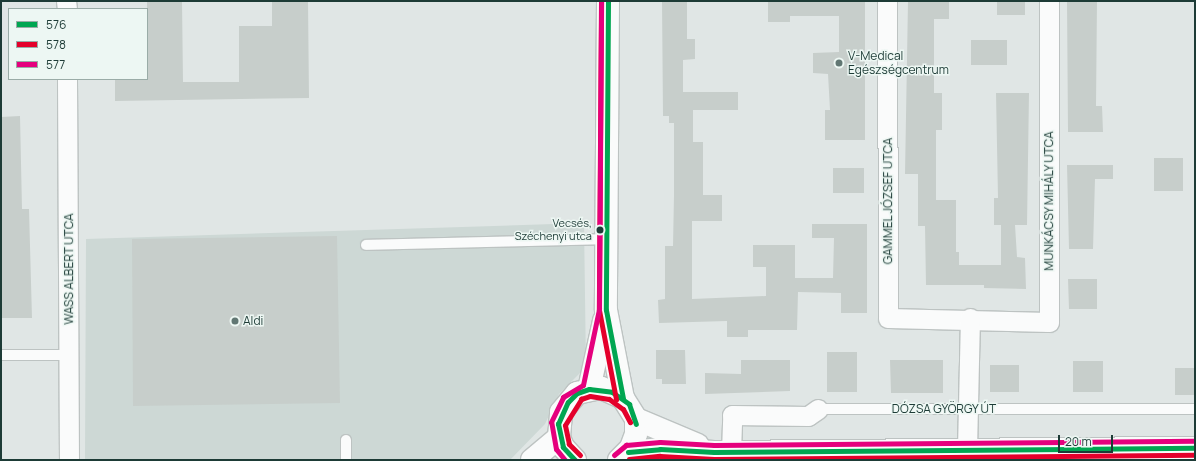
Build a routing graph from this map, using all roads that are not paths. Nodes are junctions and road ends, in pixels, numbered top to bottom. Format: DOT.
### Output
graph roads {
  1 [pos="608,1"];
  2 [pos="887,1"];
  3 [pos="1049,1"];
  4 [pos="67,80"];
  5 [pos="607,239"];
  6 [pos="366,245"];
  7 [pos="606,310"];
  8 [pos="970,318"];
  9 [pos="1,355"];
  10 [pos="69,355"];
  11 [pos="589,389"];
  12 [pos="623,398"];
  13 [pos="818,409"];
  14 [pos="968,409"];
  15 [pos="1195,410"];
  16 [pos="636,419"];
  17 [pos="559,437"];
  18 [pos="346,440"];
  19 [pos="1195,448"];
  20 [pos="723,452"];
  21 [pos="956,453"];
  22 [pos="622,458"];
  23 [pos="70,460"];
  24 [pos="346,460"];
  25 [pos="532,460"];
  26 [pos="575,460"];
  1 -- 5 [label="main road"];
  2 -- 8 [label="street, GAMMEL JÓZSEF UTCA"];
  3 -- 8 [label="street, MUNKÁCSY MIHÁLY UTCA"];
  4 -- 10 [label="street, WASS ALBERT UTCA"];
  5 -- 6 [label="lane"];
  5 -- 7 [label="main road"];
  7 -- 11 [label="main road"];
  7 -- 12 [label="main road"];
  8 -- 14 [label="street"];
  9 -- 10 [label="lane"];
  10 -- 23 [label="street, WASS ALBERT UTCA"];
  11 -- 12 [label="main road"];
  11 -- 17 [label="main road"];
  12 -- 16 [label="main road"];
  13 -- 14 [label="lane, DÓZSA GYÖRGY ÚT"];
  13 -- 20 [label="street, DÓZSA GYÖRGY ÚT"];
  14 -- 15 [label="lane, DÓZSA GYÖRGY ÚT"];
  14 -- 21 [label="street"];
  16 -- 20 [label="main road"];
  16 -- 22 [label="main road"];
  17 -- 25 [label="main road"];
  17 -- 26 [label="main road"];
  18 -- 24 [label="lane"];
  19 -- 21 [label="main road"];
  20 -- 21 [label="main road"];
  20 -- 22 [label="main road"];
}
